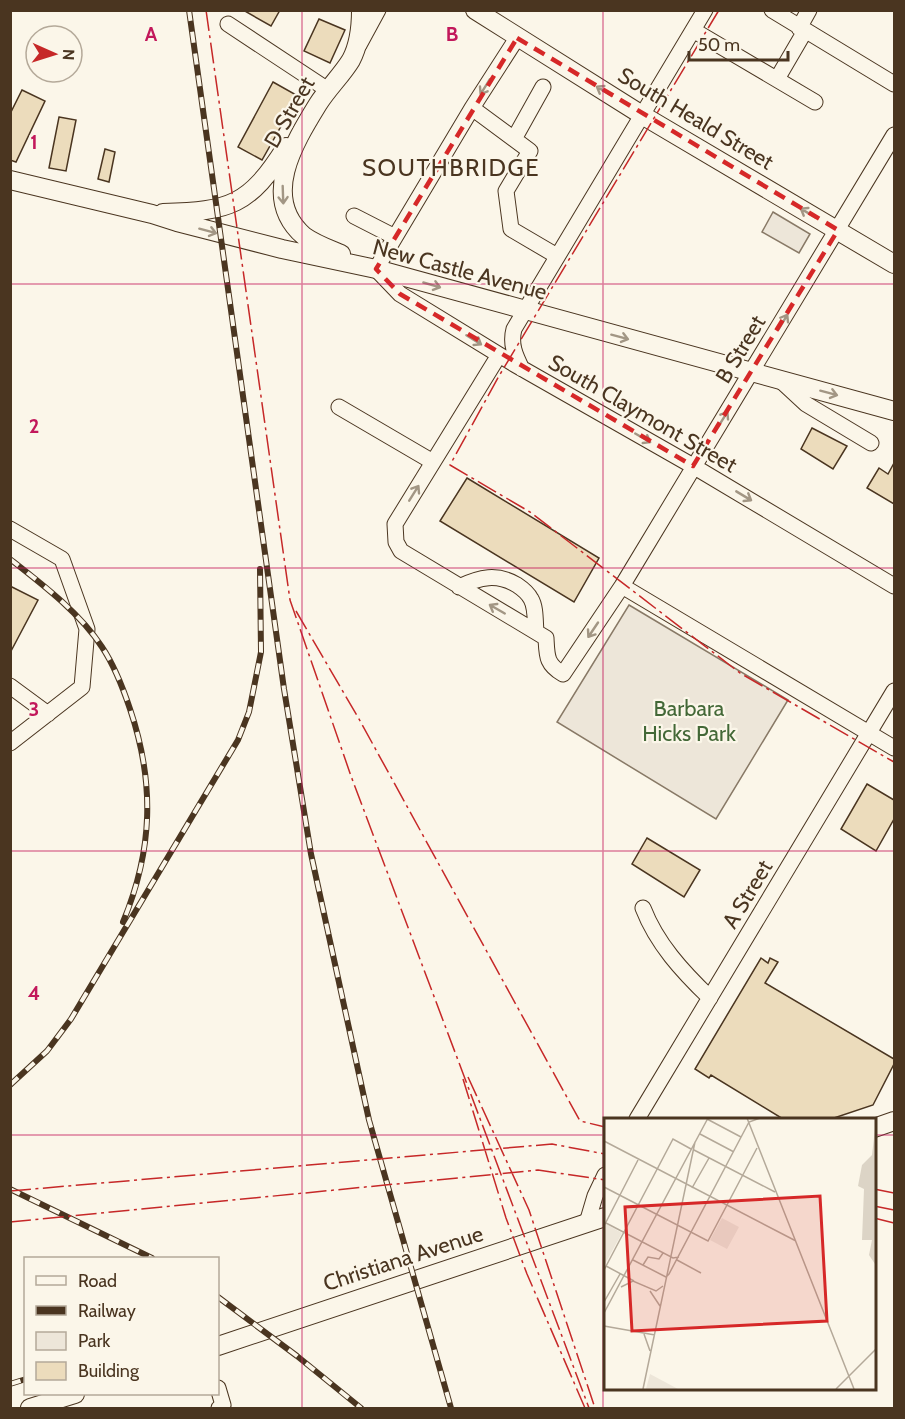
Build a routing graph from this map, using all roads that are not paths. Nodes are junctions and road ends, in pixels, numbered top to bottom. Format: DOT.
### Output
graph roads {
  1 [pos="361,10"];
  2 [pos="378,10"];
  3 [pos="475,10"];
  4 [pos="705,10"];
  5 [pos="772,10"];
  6 [pos="809,10"];
  7 [pos="228,24"];
  8 [pos="802,29"];
  9 [pos="693,30"];
  10 [pos="517,38"];
  11 [pos="351,60"];
  12 [pos="777,79"];
  13 [pos="894,84"];
  14 [pos="543,87"];
  15 [pos="323,97"];
  16 [pos="815,102"];
  17 [pos="472,108"];
  18 [pos="642,115"];
  19 [pos="894,135"];
  20 [pos="514,139"];
  21 [pos="10,180"];
  22 [pos="152,214"];
  23 [pos="354,216"];
  24 [pos="838,230"];
  25 [pos="395,237"];
  26 [pos="557,256"];
  27 [pos="894,264"];
  28 [pos="376,269"];
  29 [pos="525,311"];
  30 [pos="499,355"];
  31 [pos="522,369"];
  32 [pos="753,372"];
  33 [pos="780,379"];
  34 [pos="339,407"];
  35 [pos="894,411"];
  36 [pos="872,442"];
  37 [pos="433,462"];
  38 [pos="693,466"];
  39 [pos="10,529"];
  40 [pos="622,586"];
  41 [pos="894,586"];
  42 [pos="459,587"];
  43 [pos="536,632"];
  44 [pos="10,686"];
  45 [pos="894,691"];
  46 [pos="48,714"];
  47 [pos="869,733"];
  48 [pos="10,743"];
  49 [pos="894,748"];
  50 [pos="643,908"];
  51 [pos="710,998"];
  52 [pos="638,1118"];
  53 [pos="894,1121"];
  54 [pos="875,1127"];
  55 [pos="604,1177"];
  56 [pos="604,1217"];
  57 [pos="587,1223"];
  58 [pos="219,1346"];
  59 [pos="219,1392"];
  60 [pos="72,1395"];
  61 [pos="223,1407"];
  62 [pos="30,1408"];
  1 -- 11 [label="main road"];
  2 -- 11 [label="street, D Street"];
  3 -- 10 [label="main road, South Heald Street"];
  4 -- 9 [label="street"];
  5 -- 8 [label="street"];
  6 -- 8 [label="street"];
  7 -- 15 [label="street"];
  8 -- 12 [label="street"];
  8 -- 13 [label="street"];
  9 -- 12 [label="street"];
  9 -- 18 [label="street"];
  10 -- 17 [label="street, one-way"];
  18 -- 10 [label="main road, South Heald Street, one-way"];
  11 -- 15 [label="main road, D Street"];
  12 -- 16 [label="street"];
  14 -- 20 [label="street"];
  15 -- 22 [label="main road"];
  15 -- 28 [label="main road, D Street, one-way"];
  17 -- 20 [label="street"];
  17 -- 25 [label="street"];
  24 -- 18 [label="main road, South Heald Street, one-way"];
  18 -- 26 [label="street"];
  19 -- 24 [label="street, B Street"];
  20 -- 26 [label="street"];
  21 -- 22 [label="main road, New Castle Avenue"];
  22 -- 28 [label="main road, New Castle Avenue, one-way"];
  23 -- 25 [label="street"];
  24 -- 27 [label="main road, South Heald Street"];
  32 -- 24 [label="street, B Street, one-way"];
  25 -- 28 [label="street"];
  26 -- 29 [label="street"];
  28 -- 29 [label="main road, New Castle Avenue, one-way"];
  28 -- 30 [label="street, South Claymont Street, one-way"];
  29 -- 31 [label="street"];
  29 -- 32 [label="main road, New Castle Avenue, one-way"];
  30 -- 31 [label="street, South Claymont Street"];
  30 -- 37 [label="street"];
  31 -- 38 [label="street, South Claymont Street, one-way"];
  32 -- 33 [label="main road, New Castle Avenue"];
  38 -- 32 [label="street, B Street, one-way"];
  33 -- 35 [label="main road, New Castle Avenue, one-way"];
  33 -- 36 [label="street"];
  34 -- 37 [label="street"];
  42 -- 37 [label="street, one-way"];
  38 -- 40 [label="street, B Street"];
  38 -- 41 [label="street, South Claymont Street, one-way"];
  39 -- 46 [label="street"];
  40 -- 43 [label="street, B Street, one-way"];
  40 -- 47 [label="street"];
  43 -- 42 [label="street, one-way"];
  42 -- 43 [label="street"];
  44 -- 46 [label="street"];
  45 -- 47 [label="street, A Street"];
  46 -- 48 [label="street"];
  47 -- 49 [label="street"];
  47 -- 51 [label="street, A Street"];
  50 -- 51 [label="street"];
  51 -- 52 [label="street, A Street"];
  53 -- 54 [label="main road"];
  55 -- 57 [label="street"];
  56 -- 57 [label="main road, Christiana Avenue"];
  57 -- 58 [label="main road, Christiana Avenue"];
  59 -- 61 [label="street"];
  60 -- 62 [label="main road"];
}
